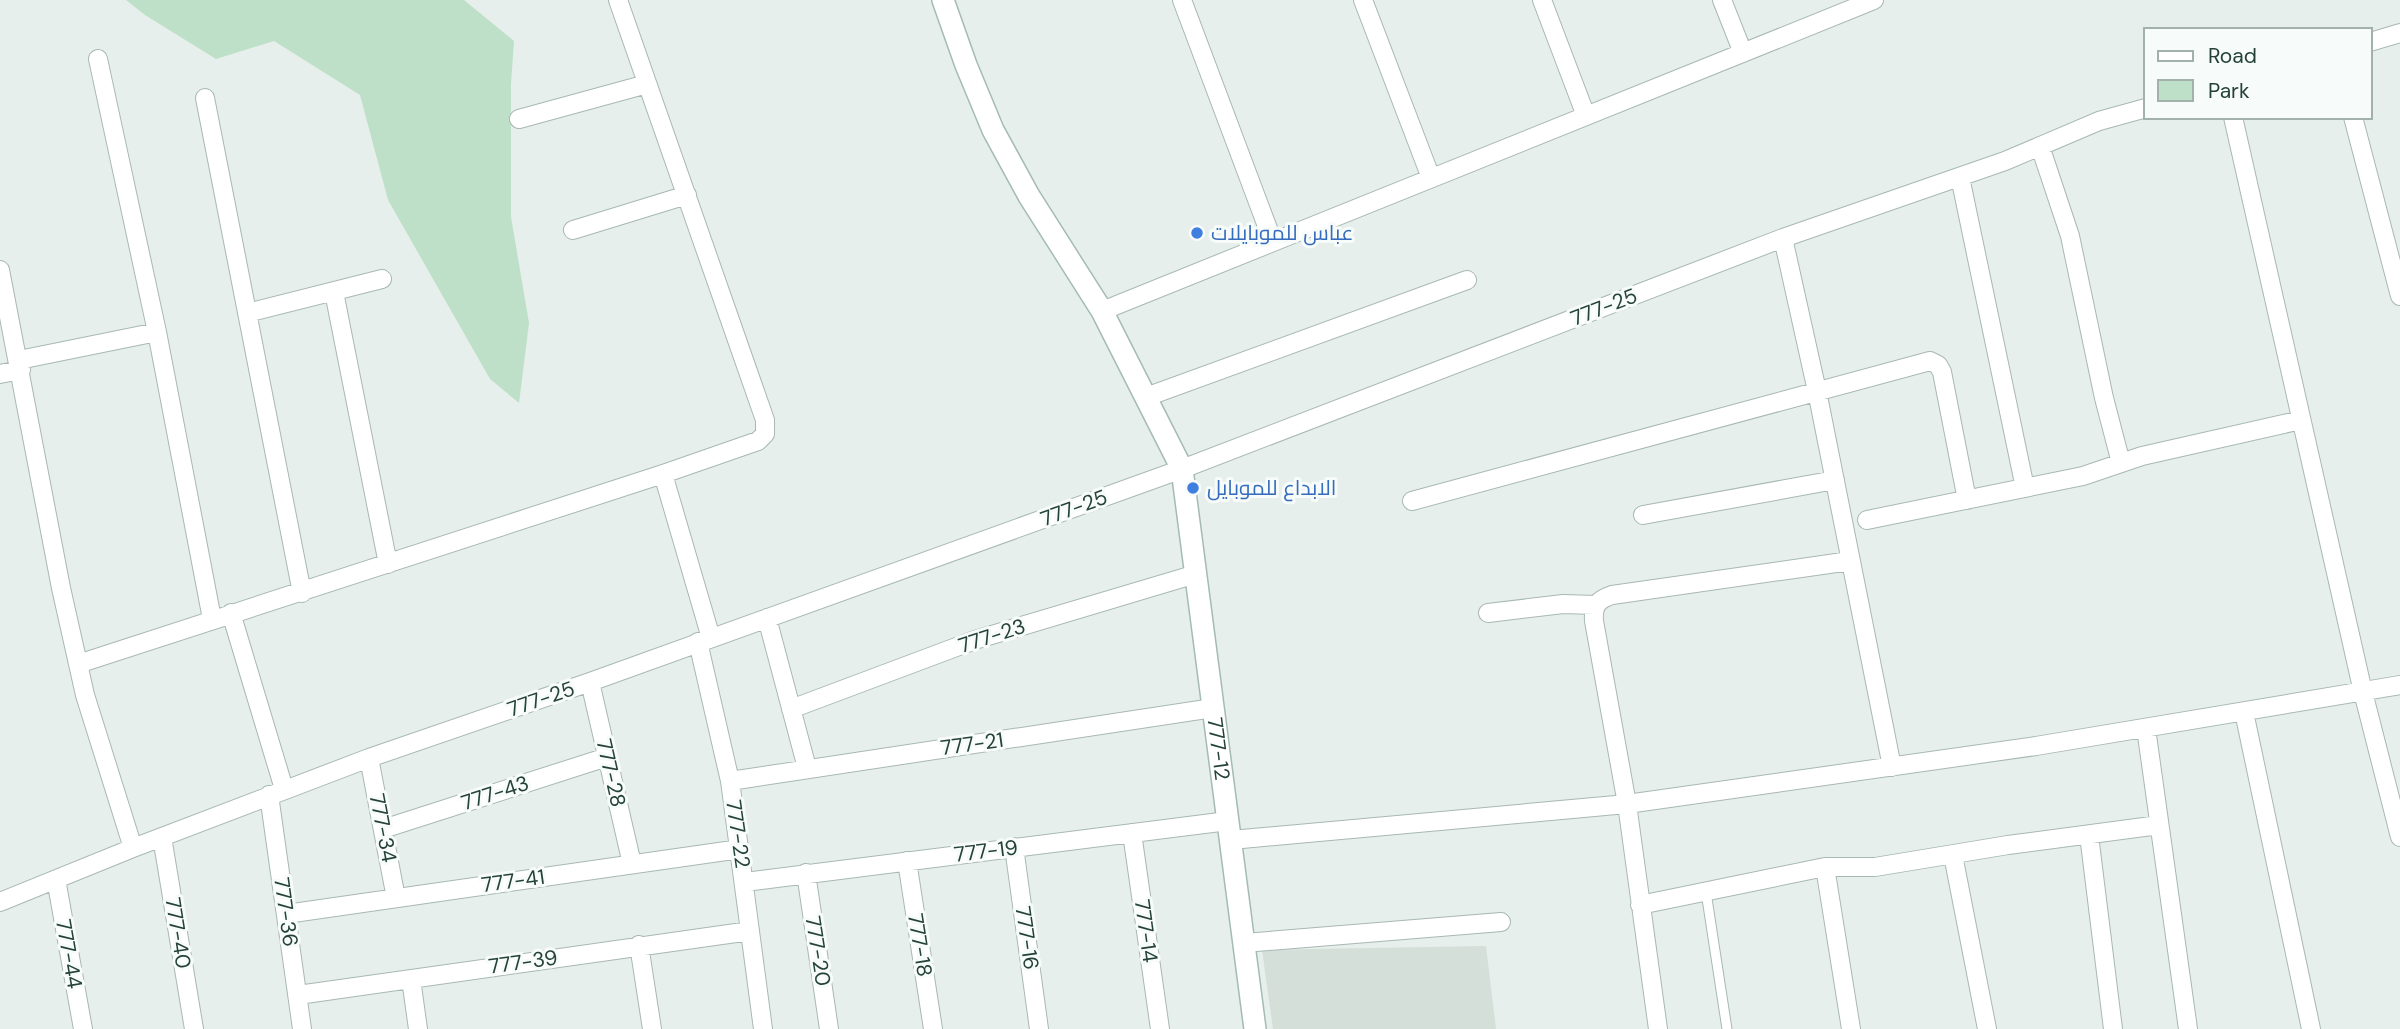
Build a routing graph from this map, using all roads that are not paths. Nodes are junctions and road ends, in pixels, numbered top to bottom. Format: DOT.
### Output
graph roads {
  1 [pos="618,0"];
  2 [pos="943,0"];
  3 [pos="1182,0"];
  4 [pos="1363,0"];
  5 [pos="1542,0"];
  6 [pos="1722,0"];
  7 [pos="1874,0"];
  8 [pos="2400,33"];
  9 [pos="2372,41"];
  10 [pos="1743,53"];
  11 [pos="98,59"];
  12 [pos="647,84"];
  13 [pos="205,98"];
  14 [pos="2144,109"];
  15 [pos="1586,116"];
  16 [pos="519,119"];
  17 [pos="2233,119"];
  18 [pos="2354,119"];
  19 [pos="2040,146"];
  20 [pos="1960,177"];
  21 [pos="1431,178"];
  22 [pos="687,195"];
  23 [pos="573,230"];
  24 [pos="1783,238"];
  25 [pos="1273,242"];
  26 [pos="0,270"];
  27 [pos="383,279"];
  28 [pos="1467,280"];
  29 [pos="334,292"];
  30 [pos="2400,296"];
  31 [pos="1102,311"];
  32 [pos="247,313"];
  33 [pos="157,332"];
  34 [pos="20,365"];
  35 [pos="0,374"];
  36 [pos="1817,391"];
  37 [pos="1146,397"];
  38 [pos="2301,420"];
  39 [pos="2121,463"];
  40 [pos="1182,470"];
  41 [pos="663,474"];
  42 [pos="1835,480"];
  43 [pos="2025,488"];
  44 [pos="1967,500"];
  45 [pos="1412,501"];
  46 [pos="1643,516"];
  47 [pos="1867,520"];
  48 [pos="1850,562"];
  49 [pos="388,565"];
  50 [pos="1196,574"];
  51 [pos="302,593"];
  52 [pos="1595,606"];
  53 [pos="231,613"];
  54 [pos="1488,613"];
  55 [pos="766,618"];
  56 [pos="212,620"];
  57 [pos="704,640"];
  58 [pos="78,664"];
  59 [pos="590,682"];
  60 [pos="2400,685"];
  61 [pos="2363,692"];
  62 [pos="1213,708"];
  63 [pos="791,709"];
  64 [pos="2244,712"];
  65 [pos="2146,728"];
  66 [pos="607,757"];
  67 [pos="369,758"];
  68 [pos="1892,767"];
  69 [pos="807,768"];
  70 [pos="730,781"];
  71 [pos="276,792"];
  72 [pos="1627,804"];
  73 [pos="2159,825"];
  74 [pos="383,828"];
  75 [pos="1229,830"];
  76 [pos="1132,833"];
  77 [pos="2089,835"];
  78 [pos="162,837"];
  79 [pos="2400,837"];
  80 [pos="1014,847"];
  81 [pos="133,848"];
  82 [pos="740,849"];
  83 [pos="1953,855"];
  84 [pos="907,861"];
  85 [pos="632,864"];
  86 [pos="1825,867"];
  87 [pos="806,873"];
  88 [pos="56,879"];
  89 [pos="745,882"];
  90 [pos="1706,892"];
  91 [pos="396,898"];
  92 [pos="0,902"];
  93 [pos="1640,905"];
  94 [pos="286,914"];
  95 [pos="1501,922"];
  96 [pos="750,931"];
  97 [pos="1244,943"];
  98 [pos="639,945"];
  99 [pos="411,979"];
  100 [pos="298,995"];
  101 [pos="83,1029"];
  102 [pos="194,1029"];
  103 [pos="302,1029"];
  104 [pos="418,1029"];
  105 [pos="652,1029"];
  106 [pos="763,1029"];
  107 [pos="829,1029"];
  108 [pos="933,1029"];
  109 [pos="1040,1029"];
  110 [pos="1160,1029"];
  111 [pos="1255,1029"];
  112 [pos="1658,1029"];
  113 [pos="1727,1029"];
  114 [pos="1851,1029"];
  115 [pos="1987,1029"];
  116 [pos="2113,1029"];
  117 [pos="2188,1029"];
  118 [pos="2311,1029"];
  1 -- 12 [label="street"];
  2 -- 31 [label="street, 777-12"];
  3 -- 25 [label="street"];
  4 -- 21 [label="street"];
  5 -- 15 [label="street"];
  6 -- 10 [label="street"];
  7 -- 10 [label="street"];
  8 -- 9 [label="street"];
  10 -- 15 [label="street"];
  11 -- 33 [label="street"];
  12 -- 16 [label="street"];
  12 -- 22 [label="street"];
  13 -- 32 [label="street"];
  14 -- 19 [label="street, 777-25"];
  15 -- 21 [label="street"];
  17 -- 38 [label="street"];
  18 -- 30 [label="street"];
  19 -- 20 [label="street, 777-25"];
  19 -- 39 [label="street"];
  20 -- 24 [label="street, 777-25"];
  20 -- 43 [label="street"];
  21 -- 25 [label="street"];
  22 -- 23 [label="street"];
  22 -- 41 [label="street"];
  24 -- 36 [label="street"];
  24 -- 40 [label="street, 777-25"];
  25 -- 31 [label="street"];
  26 -- 34 [label="street"];
  27 -- 29 [label="street"];
  28 -- 37 [label="street"];
  29 -- 32 [label="street"];
  29 -- 49 [label="street"];
  31 -- 37 [label="street, 777-12"];
  32 -- 51 [label="street"];
  33 -- 34 [label="street"];
  33 -- 56 [label="street"];
  34 -- 35 [label="street"];
  34 -- 58 [label="street"];
  36 -- 42 [label="street"];
  36 -- 44 [label="street"];
  36 -- 45 [label="street"];
  37 -- 40 [label="street, 777-12"];
  38 -- 39 [label="street"];
  38 -- 61 [label="street"];
  39 -- 43 [label="street"];
  40 -- 50 [label="street, 777-12"];
  40 -- 55 [label="street, 777-25"];
  41 -- 49 [label="street"];
  41 -- 57 [label="street, 777-22"];
  42 -- 46 [label="street"];
  42 -- 48 [label="street"];
  43 -- 44 [label="street"];
  44 -- 47 [label="street"];
  48 -- 52 [label="street"];
  48 -- 68 [label="street"];
  49 -- 51 [label="street"];
  50 -- 62 [label="street, 777-12"];
  50 -- 63 [label="street, 777-23"];
  51 -- 53 [label="street"];
  52 -- 54 [label="street"];
  52 -- 72 [label="street"];
  53 -- 56 [label="street"];
  53 -- 71 [label="street, 777-36"];
  55 -- 57 [label="street, 777-25"];
  55 -- 63 [label="street"];
  56 -- 58 [label="street"];
  57 -- 59 [label="street, 777-25"];
  57 -- 70 [label="street, 777-22"];
  58 -- 81 [label="street"];
  59 -- 66 [label="street, 777-28"];
  59 -- 67 [label="street, 777-25"];
  60 -- 61 [label="street, 777-19"];
  61 -- 64 [label="street, 777-19"];
  61 -- 79 [label="street"];
  62 -- 69 [label="street, 777-21"];
  62 -- 75 [label="street, 777-12"];
  63 -- 69 [label="street"];
  64 -- 65 [label="street, 777-19"];
  64 -- 118 [label="street"];
  65 -- 68 [label="street, 777-19"];
  65 -- 73 [label="street"];
  66 -- 74 [label="street, 777-43"];
  66 -- 85 [label="street, 777-28"];
  67 -- 71 [label="street, 777-25"];
  67 -- 74 [label="street, 777-34"];
  68 -- 72 [label="street, 777-19"];
  69 -- 70 [label="street, 777-21"];
  70 -- 82 [label="street, 777-22"];
  71 -- 78 [label="street, 777-25"];
  71 -- 94 [label="street, 777-36"];
  72 -- 75 [label="street, 777-19"];
  72 -- 93 [label="street"];
  73 -- 77 [label="street"];
  73 -- 117 [label="street"];
  74 -- 91 [label="street, 777-34"];
  75 -- 76 [label="street, 777-19"];
  75 -- 97 [label="street, 777-12"];
  76 -- 80 [label="street, 777-19"];
  76 -- 110 [label="street, 777-14"];
  77 -- 83 [label="street"];
  77 -- 116 [label="street"];
  78 -- 81 [label="street, 777-25"];
  78 -- 102 [label="street, 777-40"];
  80 -- 84 [label="street, 777-19"];
  80 -- 109 [label="street, 777-16"];
  81 -- 88 [label="street, 777-25"];
  82 -- 85 [label="street, 777-41"];
  82 -- 89 [label="street, 777-22"];
  83 -- 86 [label="street"];
  83 -- 115 [label="street"];
  84 -- 87 [label="street, 777-19"];
  84 -- 108 [label="street, 777-18"];
  85 -- 91 [label="street, 777-41"];
  86 -- 90 [label="street"];
  86 -- 114 [label="street"];
  87 -- 89 [label="street, 777-19"];
  87 -- 107 [label="street, 777-20"];
  88 -- 92 [label="street, 777-25"];
  88 -- 101 [label="street, 777-44"];
  89 -- 96 [label="street, 777-22"];
  90 -- 93 [label="street"];
  90 -- 113 [label="lane"];
  91 -- 94 [label="street, 777-41"];
  93 -- 112 [label="street"];
  94 -- 100 [label="street, 777-36"];
  95 -- 97 [label="street"];
  96 -- 98 [label="street, 777-39"];
  96 -- 106 [label="street, 777-22"];
  97 -- 111 [label="street, 777-12"];
  98 -- 99 [label="street, 777-39"];
  98 -- 105 [label="street"];
  99 -- 100 [label="street, 777-39"];
  99 -- 104 [label="street"];
  100 -- 103 [label="street, 777-36"];
}
